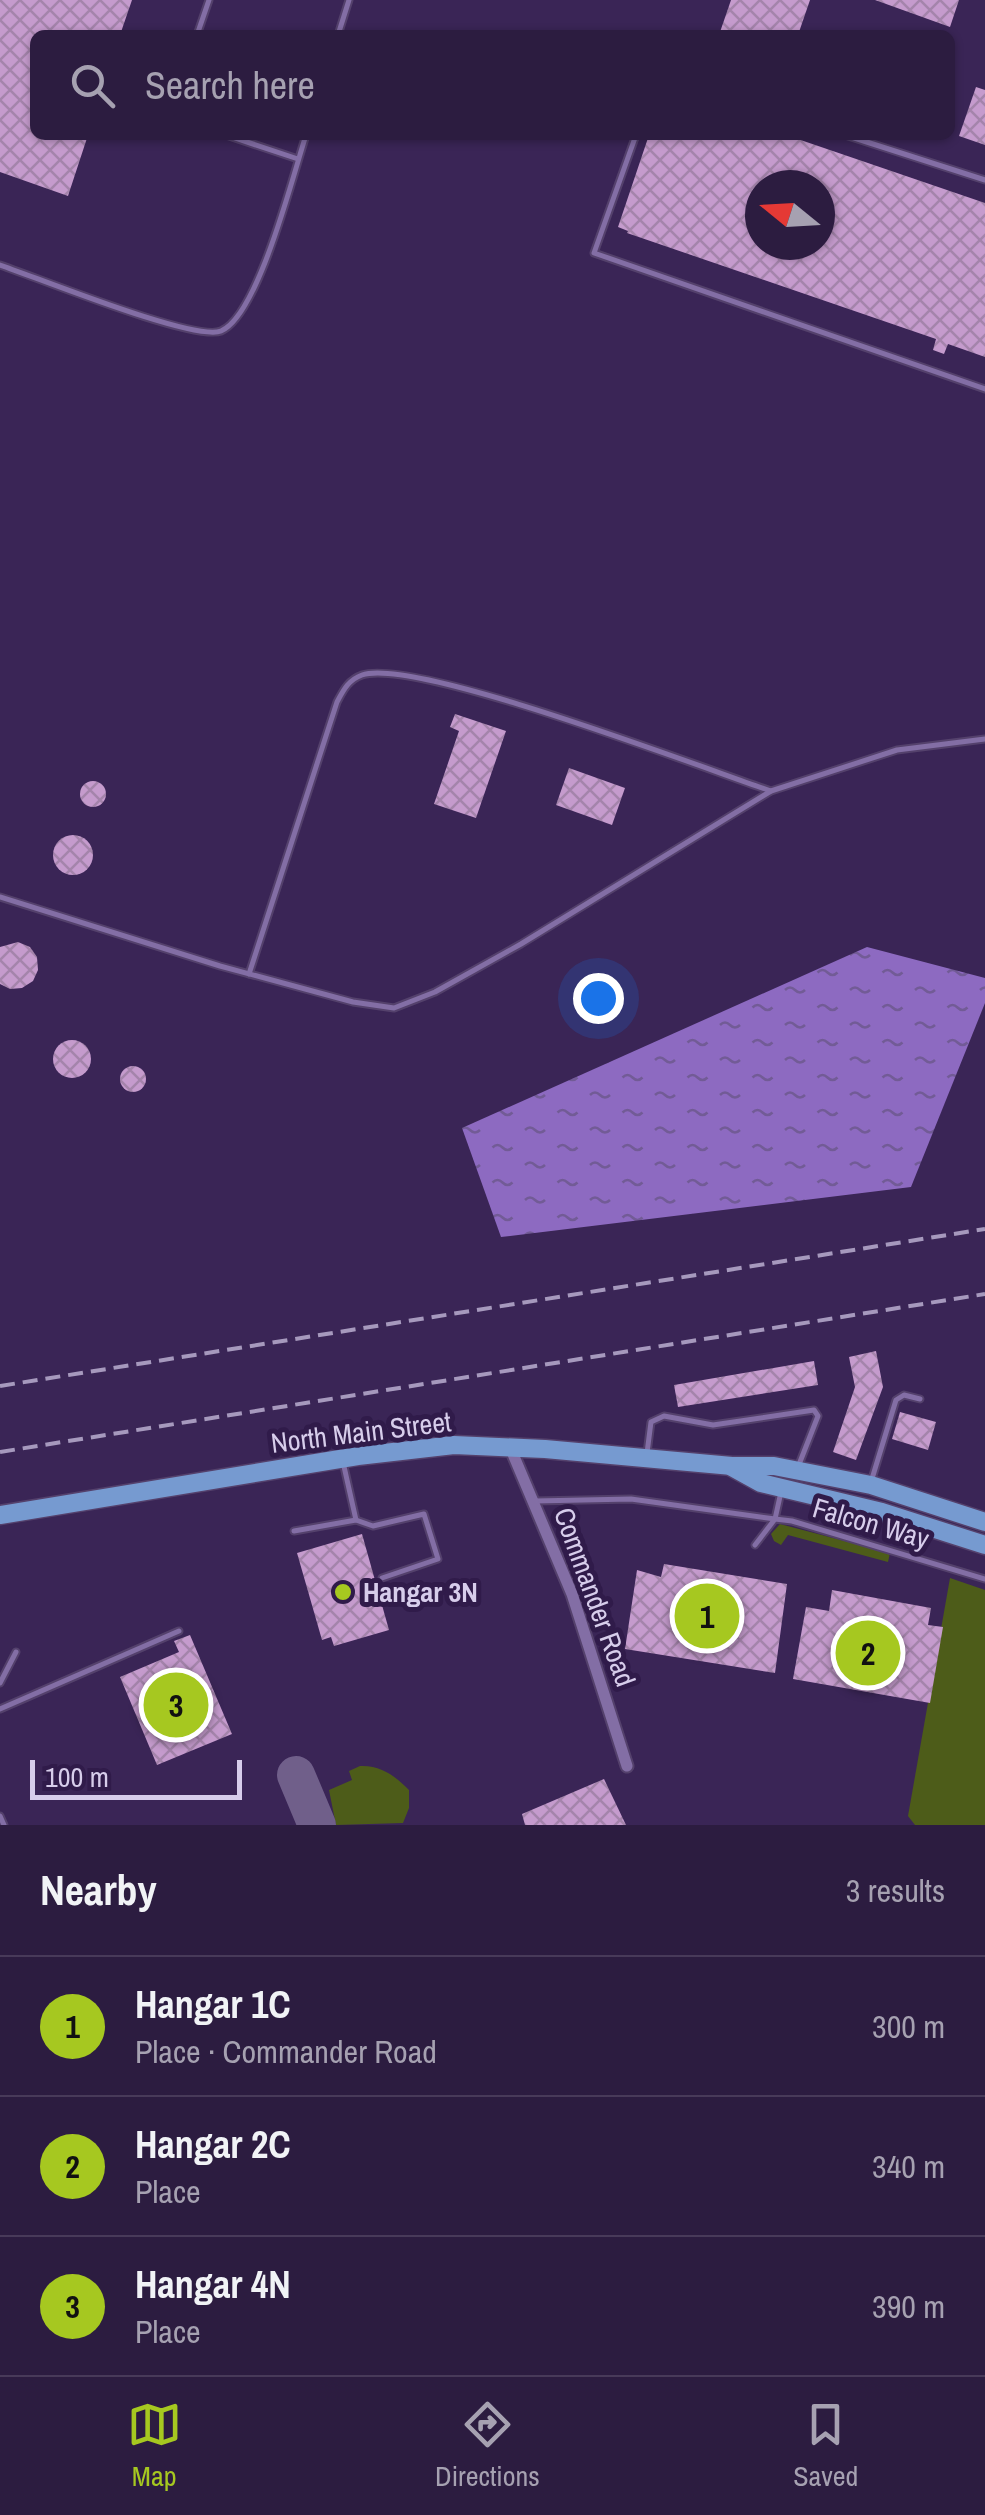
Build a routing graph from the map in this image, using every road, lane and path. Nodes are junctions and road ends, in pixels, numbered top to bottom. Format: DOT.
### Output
graph roads {
  1 [pos="209,0"];
  2 [pos="349,0"];
  3 [pos="199,30"];
  4 [pos="340,30"];
  5 [pos="242,140"];
  6 [pos="304,140"];
  7 [pos="634,140"];
  8 [pos="861,140"];
  9 [pos="298,158"];
  10 [pos="985,180"];
  11 [pos="0,265"];
  12 [pos="985,389"];
  13 [pos="985,739"];
  14 [pos="772,791"];
  15 [pos="0,897"];
  16 [pos="249,974"];
  17 [pos="920,1399"];
  18 [pos="510,1447"];
  19 [pos="646,1457"];
  20 [pos="342,1459"];
  21 [pos="732,1466"];
  22 [pos="797,1472"];
  23 [pos="870,1485"];
  24 [pos="782,1488"];
  25 [pos="532,1501"];
  26 [pos="985,1509"];
  27 [pos="0,1515"];
  28 [pos="356,1520"];
  29 [pos="775,1520"];
  30 [pos="985,1522"];
  31 [pos="294,1531"];
  32 [pos="985,1544"];
  33 [pos="755,1545"];
  34 [pos="382,1578"];
  35 [pos="985,1579"];
  36 [pos="179,1631"];
  37 [pos="16,1652"];
  38 [pos="0,1684"];
  39 [pos="0,1708"];
  40 [pos="628,1766"];
  41 [pos="0,1816"];
  42 [pos="4,1825"];
  1 -- 3 [label="lane"];
  2 -- 4 [label="lane"];
  5 -- 9 [label="lane"];
  6 -- 9 [label="lane"];
  7 -- 12 [label="lane"];
  8 -- 10 [label="lane"];
  9 -- 11 [label="lane"];
  13 -- 14 [label="lane"];
  14 -- 16 [label="lane"];
  14 -- 16 [label="lane"];
  15 -- 16 [label="lane"];
  17 -- 23 [label="lane"];
  18 -- 19 [label="main road, North Main Street"];
  18 -- 20 [label="main road, North Main Street"];
  18 -- 25 [label="street, Commander Road"];
  19 -- 21 [label="main road, North Main Street"];
  19 -- 22 [label="lane"];
  20 -- 27 [label="main road, North Main Street"];
  20 -- 28 [label="lane"];
  21 -- 22 [label="main road, North Main Street"];
  21 -- 24 [label="main road, North Main Street"];
  22 -- 23 [label="main road, North Main Street"];
  22 -- 24 [label="lane"];
  23 -- 26 [label="main road"];
  23 -- 30 [label="main road, North Main Street"];
  24 -- 29 [label="lane"];
  24 -- 32 [label="main road, North Main Street"];
  25 -- 29 [label="lane"];
  25 -- 40 [label="street, Commander Road"];
  28 -- 31 [label="lane"];
  28 -- 34 [label="lane"];
  29 -- 33 [label="lane, Falcon Way"];
  29 -- 35 [label="lane, Falcon Way"];
  36 -- 39 [label="lane"];
  37 -- 38 [label="lane"];
  41 -- 42 [label="lane"];
}
